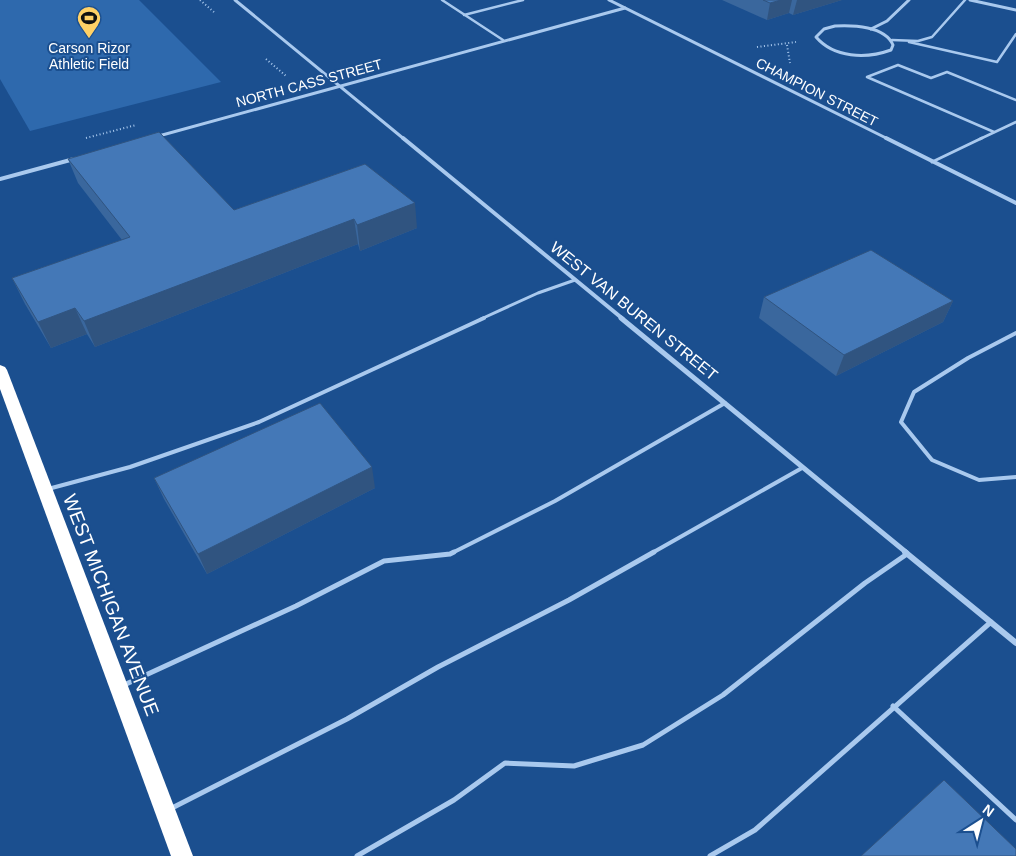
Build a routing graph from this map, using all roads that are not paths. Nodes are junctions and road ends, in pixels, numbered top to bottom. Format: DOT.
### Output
graph roads {
  1 [pos="235,0"];
  2 [pos="442,0"];
  3 [pos="522,0"];
  4 [pos="609,0"];
  5 [pos="909,0"];
  6 [pos="965,0"];
  7 [pos="970,0"];
  8 [pos="624,8"];
  9 [pos="1016,10"];
  10 [pos="464,15"];
  11 [pos="871,29"];
  12 [pos="1016,34"];
  13 [pos="503,40"];
  14 [pos="892,40"];
  15 [pos="909,42"];
  16 [pos="341,86"];
  17 [pos="1016,100"];
  18 [pos="1016,122"];
  19 [pos="994,132"];
  20 [pos="150,138"];
  21 [pos="75,158"];
  22 [pos="932,162"];
  23 [pos="0,179"];
  24 [pos="1016,203"];
  25 [pos="575,280"];
  26 [pos="1016,334"];
  27 [pos="0,370"];
  28 [pos="725,403"];
  29 [pos="802,468"];
  30 [pos="1016,477"];
  31 [pos="45,490"];
  32 [pos="907,554"];
  33 [pos="991,622"];
  34 [pos="1016,643"];
  35 [pos="119,688"];
  36 [pos="893,706"];
  37 [pos="165,811"];
  38 [pos="1016,820"];
  39 [pos="182,856"];
  40 [pos="358,856"];
  41 [pos="710,856"];
  1 -- 16 [label="street, WEST VAN BUREN STREET"];
  2 -- 10 [label="lane"];
  3 -- 10 [label="lane"];
  4 -- 8 [label="street, CHAMPION STREET"];
  5 -- 11 [label="street"];
  6 -- 15 [label="lane"];
  7 -- 9 [label="street"];
  8 -- 13 [label="street, NORTH CASS STREET"];
  8 -- 22 [label="street, CHAMPION STREET"];
  10 -- 13 [label="lane"];
  11 -- 14 [label="street"];
  11 -- 14 [label="street"];
  12 -- 15 [label="lane"];
  13 -- 16 [label="street, NORTH CASS STREET"];
  14 -- 15 [label="lane"];
  16 -- 20 [label="street, NORTH CASS STREET"];
  16 -- 25 [label="street, WEST VAN BUREN STREET"];
  17 -- 19 [label="lane"];
  18 -- 19 [label="lane"];
  19 -- 22 [label="lane"];
  21 -- 23 [label="street"];
  22 -- 24 [label="street, CHAMPION STREET"];
  25 -- 28 [label="street, WEST VAN BUREN STREET"];
  25 -- 31 [label="lane"];
  26 -- 30 [label="lane"];
  27 -- 31 [label="highway, WEST MICHIGAN AVENUE"];
  28 -- 29 [label="street, WEST VAN BUREN STREET"];
  28 -- 35 [label="lane"];
  29 -- 32 [label="street, WEST VAN BUREN STREET"];
  29 -- 37 [label="lane"];
  31 -- 35 [label="highway, WEST MICHIGAN AVENUE"];
  32 -- 33 [label="street, WEST VAN BUREN STREET"];
  32 -- 40 [label="lane"];
  33 -- 34 [label="street, WEST VAN BUREN STREET"];
  33 -- 36 [label="lane"];
  35 -- 37 [label="highway, WEST MICHIGAN AVENUE"];
  36 -- 38 [label="lane"];
  36 -- 41 [label="lane"];
  37 -- 39 [label="highway, WEST MICHIGAN AVENUE"];
}
